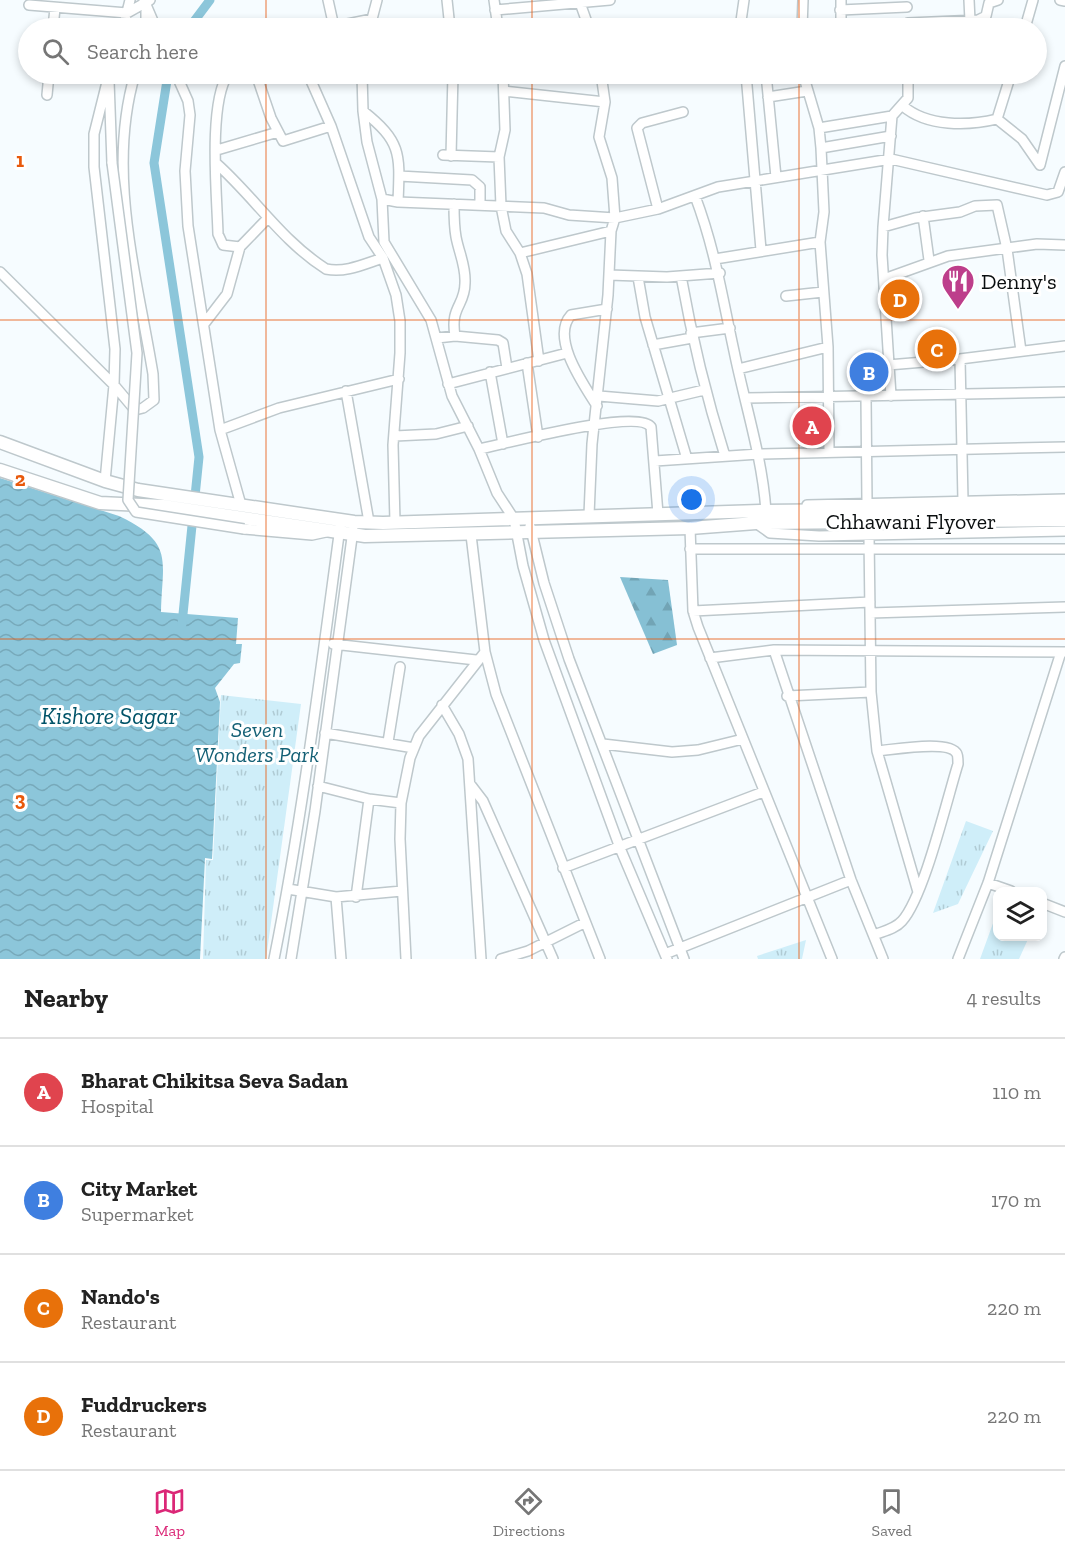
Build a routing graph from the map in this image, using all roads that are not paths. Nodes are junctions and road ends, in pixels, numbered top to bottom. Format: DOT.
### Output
graph roads {
  1 [pos="130,0"];
  2 [pos="328,0"];
  3 [pos="377,0"];
  4 [pos="447,0"];
  5 [pos="610,0"];
  6 [pos="744,0"];
  7 [pos="803,0"];
  8 [pos="841,0"];
  9 [pos="969,0"];
  10 [pos="998,0"];
  11 [pos="1033,0"];
  12 [pos="1060,0"];
  13 [pos="146,1"];
  14 [pos="580,1"];
  15 [pos="1065,1"];
  16 [pos="907,4"];
  17 [pos="29,5"];
  18 [pos="495,5"];
  19 [pos="55,8"];
  20 [pos="840,10"];
  21 [pos="127,13"];
  22 [pos="54,18"];
  23 [pos="126,18"];
  24 [pos="146,18"];
  25 [pos="151,18"];
  26 [pos="330,18"];
  27 [pos="372,18"];
  28 [pos="449,18"];
  29 [pos="586,18"];
  30 [pos="741,18"];
  31 [pos="802,18"];
  32 [pos="840,18"];
  33 [pos="972,18"];
  34 [pos="984,18"];
  35 [pos="1027,18"];
  36 [pos="1065,66"];
  37 [pos="48,84"];
  38 [pos="106,84"];
  39 [pos="109,84"];
  40 [pos="133,84"];
  41 [pos="180,84"];
  42 [pos="222,84"];
  43 [pos="260,84"];
  44 [pos="312,84"];
  45 [pos="362,84"];
  46 [pos="452,84"];
  47 [pos="504,84"];
  48 [pos="602,84"];
  49 [pos="747,84"];
  50 [pos="767,84"];
  51 [pos="805,84"];
  52 [pos="908,84"];
  53 [pos="1008,84"];
  54 [pos="504,91"];
  55 [pos="807,92"];
  56 [pos="47,95"];
  57 [pos="768,97"];
  58 [pos="605,102"];
  59 [pos="903,106"];
  60 [pos="363,111"];
  61 [pos="683,112"];
  62 [pos="892,116"];
  63 [pos="997,119"];
  64 [pos="331,126"];
  65 [pos="819,128"];
  66 [pos="278,132"];
  67 [pos="891,136"];
  68 [pos="821,148"];
  69 [pos="217,150"];
  70 [pos="499,157"];
  71 [pos="891,159"];
  72 [pos="217,164"];
  73 [pos="822,169"];
  74 [pos="1065,172"];
  75 [pos="399,176"];
  76 [pos="776,177"];
  77 [pos="753,181"];
  78 [pos="1063,188"];
  79 [pos="695,196"];
  80 [pos="381,199"];
  81 [pos="398,202"];
  82 [pos="454,204"];
  83 [pos="480,204"];
  84 [pos="501,206"];
  85 [pos="658,209"];
  86 [pos="923,216"];
  87 [pos="615,218"];
  88 [pos="267,219"];
  89 [pos="884,227"];
  90 [pos="611,231"];
  91 [pos="384,242"];
  92 [pos="820,242"];
  93 [pos="1065,245"];
  94 [pos="375,246"];
  95 [pos="240,247"];
  96 [pos="1007,249"];
  97 [pos="761,250"];
  98 [pos="520,253"];
  99 [pos="383,258"];
  100 [pos="715,259"];
  101 [pos="929,260"];
  102 [pos="0,272"];
  103 [pos="720,273"];
  104 [pos="609,275"];
  105 [pos="681,276"];
  106 [pos="638,277"];
  107 [pos="884,279"];
  108 [pos="823,292"];
  109 [pos="786,296"];
  110 [pos="607,309"];
  111 [pos="204,324"];
  112 [pos="730,328"];
  113 [pos="691,335"];
  114 [pos="455,336"];
  115 [pos="437,338"];
  116 [pos="653,345"];
  117 [pos="1065,346"];
  118 [pos="828,347"];
  119 [pos="1021,351"];
  120 [pos="567,353"];
  121 [pos="960,359"];
  122 [pos="539,361"];
  123 [pos="527,363"];
  124 [pos="888,364"];
  125 [pos="507,368"];
  126 [pos="738,369"];
  127 [pos="490,372"];
  128 [pos="399,379"];
  129 [pos="448,384"];
  130 [pos="114,385"];
  131 [pos="704,390"];
  132 [pos="346,391"];
  133 [pos="1065,393"];
  134 [pos="962,394"];
  135 [pos="599,396"];
  136 [pos="891,396"];
  137 [pos="746,398"];
  138 [pos="829,398"];
  139 [pos="866,398"];
  140 [pos="670,400"];
  141 [pos="597,406"];
  142 [pos="595,424"];
  143 [pos="468,426"];
  144 [pos="220,430"];
  145 [pos="395,436"];
  146 [pos="538,437"];
  147 [pos="0,442"];
  148 [pos="503,444"];
  149 [pos="1065,447"];
  150 [pos="963,448"];
  151 [pos="479,449"];
  152 [pos="868,451"];
  153 [pos="829,452"];
  154 [pos="759,454"];
  155 [pos="725,456"];
  156 [pos="687,459"];
  157 [pos="655,461"];
  158 [pos="0,470"];
  159 [pos="105,481"];
  160 [pos="1065,499"];
  161 [pos="963,501"];
  162 [pos="867,503"];
  163 [pos="236,508"];
  164 [pos="1065,508"];
  165 [pos="768,512"];
  166 [pos="658,514"];
  167 [pos="589,515"];
  168 [pos="789,517"];
  169 [pos="529,518"];
  170 [pos="514,519"];
  171 [pos="1065,520"];
  172 [pos="369,522"];
  173 [pos="394,522"];
  174 [pos="756,523"];
  175 [pos="336,528"];
  176 [pos="353,528"];
  177 [pos="690,528"];
  178 [pos="1065,531"];
  179 [pos="517,533"];
  180 [pos="531,533"];
  181 [pos="471,535"];
  182 [pos="869,536"];
  183 [pos="690,549"];
  184 [pos="1065,549"];
  185 [pos="871,551"];
  186 [pos="870,602"];
  187 [pos="1065,607"];
  188 [pos="693,611"];
  189 [pos="870,613"];
  190 [pos="324,643"];
  191 [pos="338,644"];
  192 [pos="774,650"];
  193 [pos="870,650"];
  194 [pos="485,652"];
  195 [pos="1063,652"];
  196 [pos="710,658"];
  197 [pos="476,660"];
  198 [pos="400,667"];
  199 [pos="871,692"];
  200 [pos="787,696"];
  201 [pos="442,705"];
  202 [pos="326,733"];
  203 [pos="743,739"];
  204 [pos="388,742"];
  205 [pos="603,744"];
  206 [pos="414,748"];
  207 [pos="877,751"];
  208 [pos="470,784"];
  209 [pos="318,786"];
  210 [pos="762,792"];
  211 [pos="369,799"];
  212 [pos="401,803"];
  213 [pos="637,841"];
  214 [pos="620,848"];
  215 [pos="563,868"];
  216 [pos="851,880"];
  217 [pos="988,883"];
  218 [pos="1000,887"];
  219 [pos="288,889"];
  220 [pos="302,891"];
  221 [pos="402,891"];
  222 [pos="918,892"];
  223 [pos="808,896"];
  224 [pos="336,897"];
  225 [pos="356,897"];
  226 [pos="1047,905"];
  227 [pos="1065,912"];
  228 [pos="584,923"];
  229 [pos="874,935"];
  230 [pos="546,943"];
  231 [pos="679,948"];
  232 [pos="666,956"];
  233 [pos="274,959"];
  234 [pos="291,959"];
  235 [pos="341,959"];
  236 [pos="406,959"];
  237 [pos="481,959"];
  238 [pos="501,959"];
  239 [pos="553,959"];
  240 [pos="600,959"];
  241 [pos="684,959"];
  242 [pos="832,959"];
  243 [pos="883,959"];
  244 [pos="958,959"];
  1 -- 21 [label="street"];
  2 -- 26 [label="street"];
  3 -- 27 [label="street"];
  4 -- 28 [label="street"];
  5 -- 14 [label="street"];
  6 -- 30 [label="street"];
  7 -- 31 [label="street"];
  8 -- 20 [label="street"];
  9 -- 33 [label="street"];
  10 -- 34 [label="street"];
  11 -- 35 [label="street"];
  12 -- 15 [label="street"];
  13 -- 21 [label="street"];
  13 -- 24 [label="street"];
  13 -- 25 [label="street"];
  14 -- 18 [label="street"];
  14 -- 29 [label="street"];
  16 -- 20 [label="street"];
  17 -- 19 [label="street"];
  19 -- 21 [label="street"];
  19 -- 22 [label="street"];
  20 -- 32 [label="street"];
  21 -- 23 [label="street"];
  36 -- 63 [label="street"];
  37 -- 56 [label="street"];
  38 -- 130 [label="street"];
  39 -- 175 [label="street, bridge"];
  40 -- 130 [label="street"];
  41 -- 111 [label="street"];
  42 -- 69 [label="street"];
  43 -- 66 [label="street"];
  44 -- 64 [label="street"];
  45 -- 60 [label="street"];
  46 -- 70 [label="street"];
  47 -- 54 [label="street"];
  48 -- 58 [label="street"];
  49 -- 77 [label="street"];
  50 -- 57 [label="street"];
  51 -- 55 [label="street"];
  52 -- 59 [label="street"];
  53 -- 63 [label="street"];
  54 -- 58 [label="street"];
  54 -- 70 [label="street"];
  55 -- 57 [label="street"];
  55 -- 65 [label="street"];
  57 -- 76 [label="street"];
  58 -- 87 [label="street"];
  59 -- 62 [label="street"];
  59 -- 63 [label="street"];
  60 -- 75 [label="street"];
  60 -- 80 [label="street"];
  61 -- 85 [label="street"];
  62 -- 65 [label="street"];
  62 -- 67 [label="street"];
  64 -- 66 [label="street"];
  64 -- 94 [label="street"];
  65 -- 68 [label="street"];
  66 -- 69 [label="street"];
  67 -- 68 [label="street"];
  67 -- 71 [label="street"];
  68 -- 73 [label="street"];
  69 -- 72 [label="street"];
  70 -- 84 [label="street"];
  71 -- 73 [label="street"];
  71 -- 78 [label="street"];
  71 -- 89 [label="street"];
  72 -- 88 [label="street"];
  72 -- 95 [label="street"];
  73 -- 76 [label="street"];
  73 -- 92 [label="street"];
  74 -- 78 [label="street"];
  75 -- 81 [label="street"];
  75 -- 83 [label="street"];
  76 -- 77 [label="street"];
  77 -- 79 [label="street"];
  77 -- 97 [label="street"];
  79 -- 85 [label="street"];
  79 -- 100 [label="street"];
  80 -- 81 [label="street"];
  80 -- 91 [label="street"];
  81 -- 82 [label="street"];
  82 -- 83 [label="street"];
  82 -- 114 [label="street"];
  83 -- 84 [label="street"];
  84 -- 87 [label="street"];
  84 -- 98 [label="street"];
  85 -- 87 [label="street"];
  86 -- 89 [label="street"];
  86 -- 96 [label="street"];
  86 -- 101 [label="street"];
  87 -- 90 [label="street"];
  88 -- 95 [label="street"];
  88 -- 99 [label="street"];
  89 -- 107 [label="street"];
  90 -- 98 [label="street"];
  90 -- 104 [label="street"];
  91 -- 94 [label="street"];
  91 -- 115 [label="street"];
  92 -- 97 [label="street"];
  92 -- 108 [label="street"];
  93 -- 96 [label="street"];
  94 -- 99 [label="street"];
  95 -- 111 [label="street"];
  96 -- 101 [label="street"];
  96 -- 119 [label="street"];
  97 -- 100 [label="street"];
  98 -- 122 [label="street"];
  99 -- 128 [label="street"];
  100 -- 103 [label="street"];
  101 -- 107 [label="street"];
  102 -- 130 [label="street"];
  103 -- 105 [label="street"];
  103 -- 112 [label="street"];
  104 -- 106 [label="street"];
  104 -- 110 [label="street"];
  105 -- 106 [label="street"];
  105 -- 113 [label="street"];
  106 -- 116 [label="street"];
  107 -- 124 [label="street"];
  108 -- 109 [label="street"];
  108 -- 118 [label="street"];
  110 -- 120 [label="street"];
  110 -- 135 [label="street"];
  111 -- 144 [label="street"];
  112 -- 113 [label="street"];
  112 -- 126 [label="street"];
  113 -- 116 [label="street"];
  113 -- 131 [label="street"];
  114 -- 115 [label="street"];
  114 -- 125 [label="street"];
  115 -- 129 [label="street"];
  116 -- 140 [label="street"];
  117 -- 119 [label="street"];
  118 -- 126 [label="street"];
  118 -- 138 [label="street"];
  119 -- 121 [label="street"];
  120 -- 122 [label="street"];
  120 -- 141 [label="street"];
  121 -- 124 [label="street"];
  121 -- 134 [label="street"];
  122 -- 123 [label="street"];
  123 -- 125 [label="street"];
  123 -- 146 [label="street"];
  124 -- 136 [label="street"];
  125 -- 127 [label="street"];
  126 -- 137 [label="street"];
  127 -- 129 [label="street"];
  127 -- 148 [label="street"];
  128 -- 132 [label="street"];
  128 -- 145 [label="street"];
  129 -- 143 [label="street"];
  130 -- 159 [label="street"];
  131 -- 140 [label="street"];
  131 -- 155 [label="street"];
  132 -- 144 [label="street"];
  132 -- 172 [label="street"];
  133 -- 134 [label="street"];
  134 -- 136 [label="street"];
  134 -- 150 [label="street"];
  135 -- 140 [label="street"];
  135 -- 141 [label="street"];
  136 -- 139 [label="street"];
  137 -- 138 [label="street"];
  137 -- 154 [label="street"];
  138 -- 139 [label="street"];
  138 -- 153 [label="street"];
  139 -- 152 [label="street"];
  140 -- 156 [label="street"];
  141 -- 142 [label="street"];
  142 -- 146 [label="street"];
  142 -- 157 [label="street"];
  142 -- 167 [label="street"];
  143 -- 145 [label="street"];
  143 -- 151 [label="street"];
  144 -- 163 [label="street"];
  145 -- 173 [label="street"];
  146 -- 148 [label="street"];
  147 -- 159 [label="main road"];
  148 -- 151 [label="street"];
  149 -- 150 [label="street"];
  150 -- 152 [label="street"];
  150 -- 161 [label="street"];
  151 -- 170 [label="street"];
  152 -- 153 [label="street"];
  152 -- 162 [label="street"];
  153 -- 154 [label="street"];
  154 -- 155 [label="street"];
  154 -- 165 [label="street"];
  155 -- 156 [label="street"];
  156 -- 157 [label="street"];
  157 -- 166 [label="street"];
  158 -- 163 [label="main road"];
  159 -- 163 [label="main road"];
  160 -- 161 [label="street"];
  161 -- 162 [label="street"];
  162 -- 165 [label="street"];
  163 -- 175 [label="main road"];
  164 -- 168 [label="main road, Chhawani Flyover"];
  165 -- 166 [label="main road, Chhawani Flyover"];
  165 -- 168 [label="main road, Chhawani Flyover"];
  166 -- 167 [label="main road, Chhawani Flyover"];
  167 -- 169 [label="main road, Chhawani Flyover"];
  168 -- 171 [label="main road, Chhawani Flyover"];
  168 -- 174 [label="main road, Chhawani Flyover"];
  169 -- 170 [label="main road, Chhawani Flyover"];
  169 -- 180 [label="street"];
  170 -- 173 [label="main road, Chhawani Flyover"];
  170 -- 179 [label="street"];
  172 -- 173 [label="main road, Chhawani Flyover"];
  172 -- 176 [label="main road, Chhawani Flyover"];
  174 -- 177 [label="main road, Chhawani Flyover"];
  174 -- 182 [label="street"];
  175 -- 176 [label="main road"];
  175 -- 190 [label="street"];
  176 -- 181 [label="main road, Chhawani Flyover"];
  176 -- 191 [label="street"];
  177 -- 180 [label="main road, Chhawani Flyover"];
  177 -- 183 [label="street"];
  178 -- 182 [label="street"];
  179 -- 180 [label="main road, Chhawani Flyover"];
  179 -- 181 [label="main road, Chhawani Flyover"];
  179 -- 214 [label="street"];
  180 -- 205 [label="street"];
  181 -- 194 [label="street"];
  182 -- 185 [label="street"];
  183 -- 185 [label="street"];
  183 -- 188 [label="street"];
  184 -- 185 [label="street"];
  185 -- 186 [label="street"];
  186 -- 188 [label="street"];
  186 -- 189 [label="street"];
  187 -- 189 [label="street"];
  188 -- 196 [label="street"];
  189 -- 193 [label="street"];
  190 -- 191 [label="street"];
  190 -- 219 [label="street"];
  191 -- 197 [label="street"];
  191 -- 202 [label="street"];
  192 -- 193 [label="street"];
  192 -- 196 [label="street"];
  192 -- 200 [label="street"];
  193 -- 195 [label="street"];
  193 -- 199 [label="street"];
  194 -- 197 [label="street"];
  194 -- 215 [label="street"];
  195 -- 217 [label="street"];
  196 -- 203 [label="street"];
  197 -- 201 [label="street"];
  198 -- 204 [label="street"];
  199 -- 200 [label="street"];
  199 -- 207 [label="street"];
  200 -- 216 [label="street"];
  201 -- 206 [label="street"];
  201 -- 208 [label="street"];
  202 -- 204 [label="street"];
  202 -- 209 [label="street"];
  203 -- 205 [label="street"];
  203 -- 210 [label="street"];
  204 -- 206 [label="street"];
  205 -- 213 [label="street"];
  206 -- 212 [label="street"];
  207 -- 222 [label="street"];
  207 -- 222 [label="street"];
  208 -- 230 [label="street"];
  208 -- 237 [label="street"];
  209 -- 211 [label="street"];
  209 -- 220 [label="street"];
  210 -- 213 [label="street"];
  210 -- 223 [label="street"];
  211 -- 212 [label="street"];
  211 -- 225 [label="street"];
  212 -- 221 [label="street"];
  213 -- 214 [label="street"];
  213 -- 231 [label="street"];
  214 -- 215 [label="street"];
  214 -- 232 [label="street"];
  215 -- 228 [label="street"];
  216 -- 223 [label="street"];
  216 -- 229 [label="street"];
  217 -- 218 [label="street"];
  217 -- 244 [label="street"];
  219 -- 220 [label="street"];
  219 -- 233 [label="street"];
  220 -- 224 [label="street"];
  220 -- 234 [label="street"];
  221 -- 225 [label="street"];
  221 -- 236 [label="street"];
  222 -- 229 [label="street"];
  223 -- 231 [label="street"];
  223 -- 242 [label="street"];
  224 -- 225 [label="street"];
  224 -- 235 [label="street"];
  226 -- 227 [label="street"];
  228 -- 230 [label="street"];
  228 -- 240 [label="street"];
  229 -- 243 [label="street"];
  230 -- 238 [label="street"];
  230 -- 239 [label="street"];
  231 -- 232 [label="street"];
  231 -- 241 [label="street"];
}
